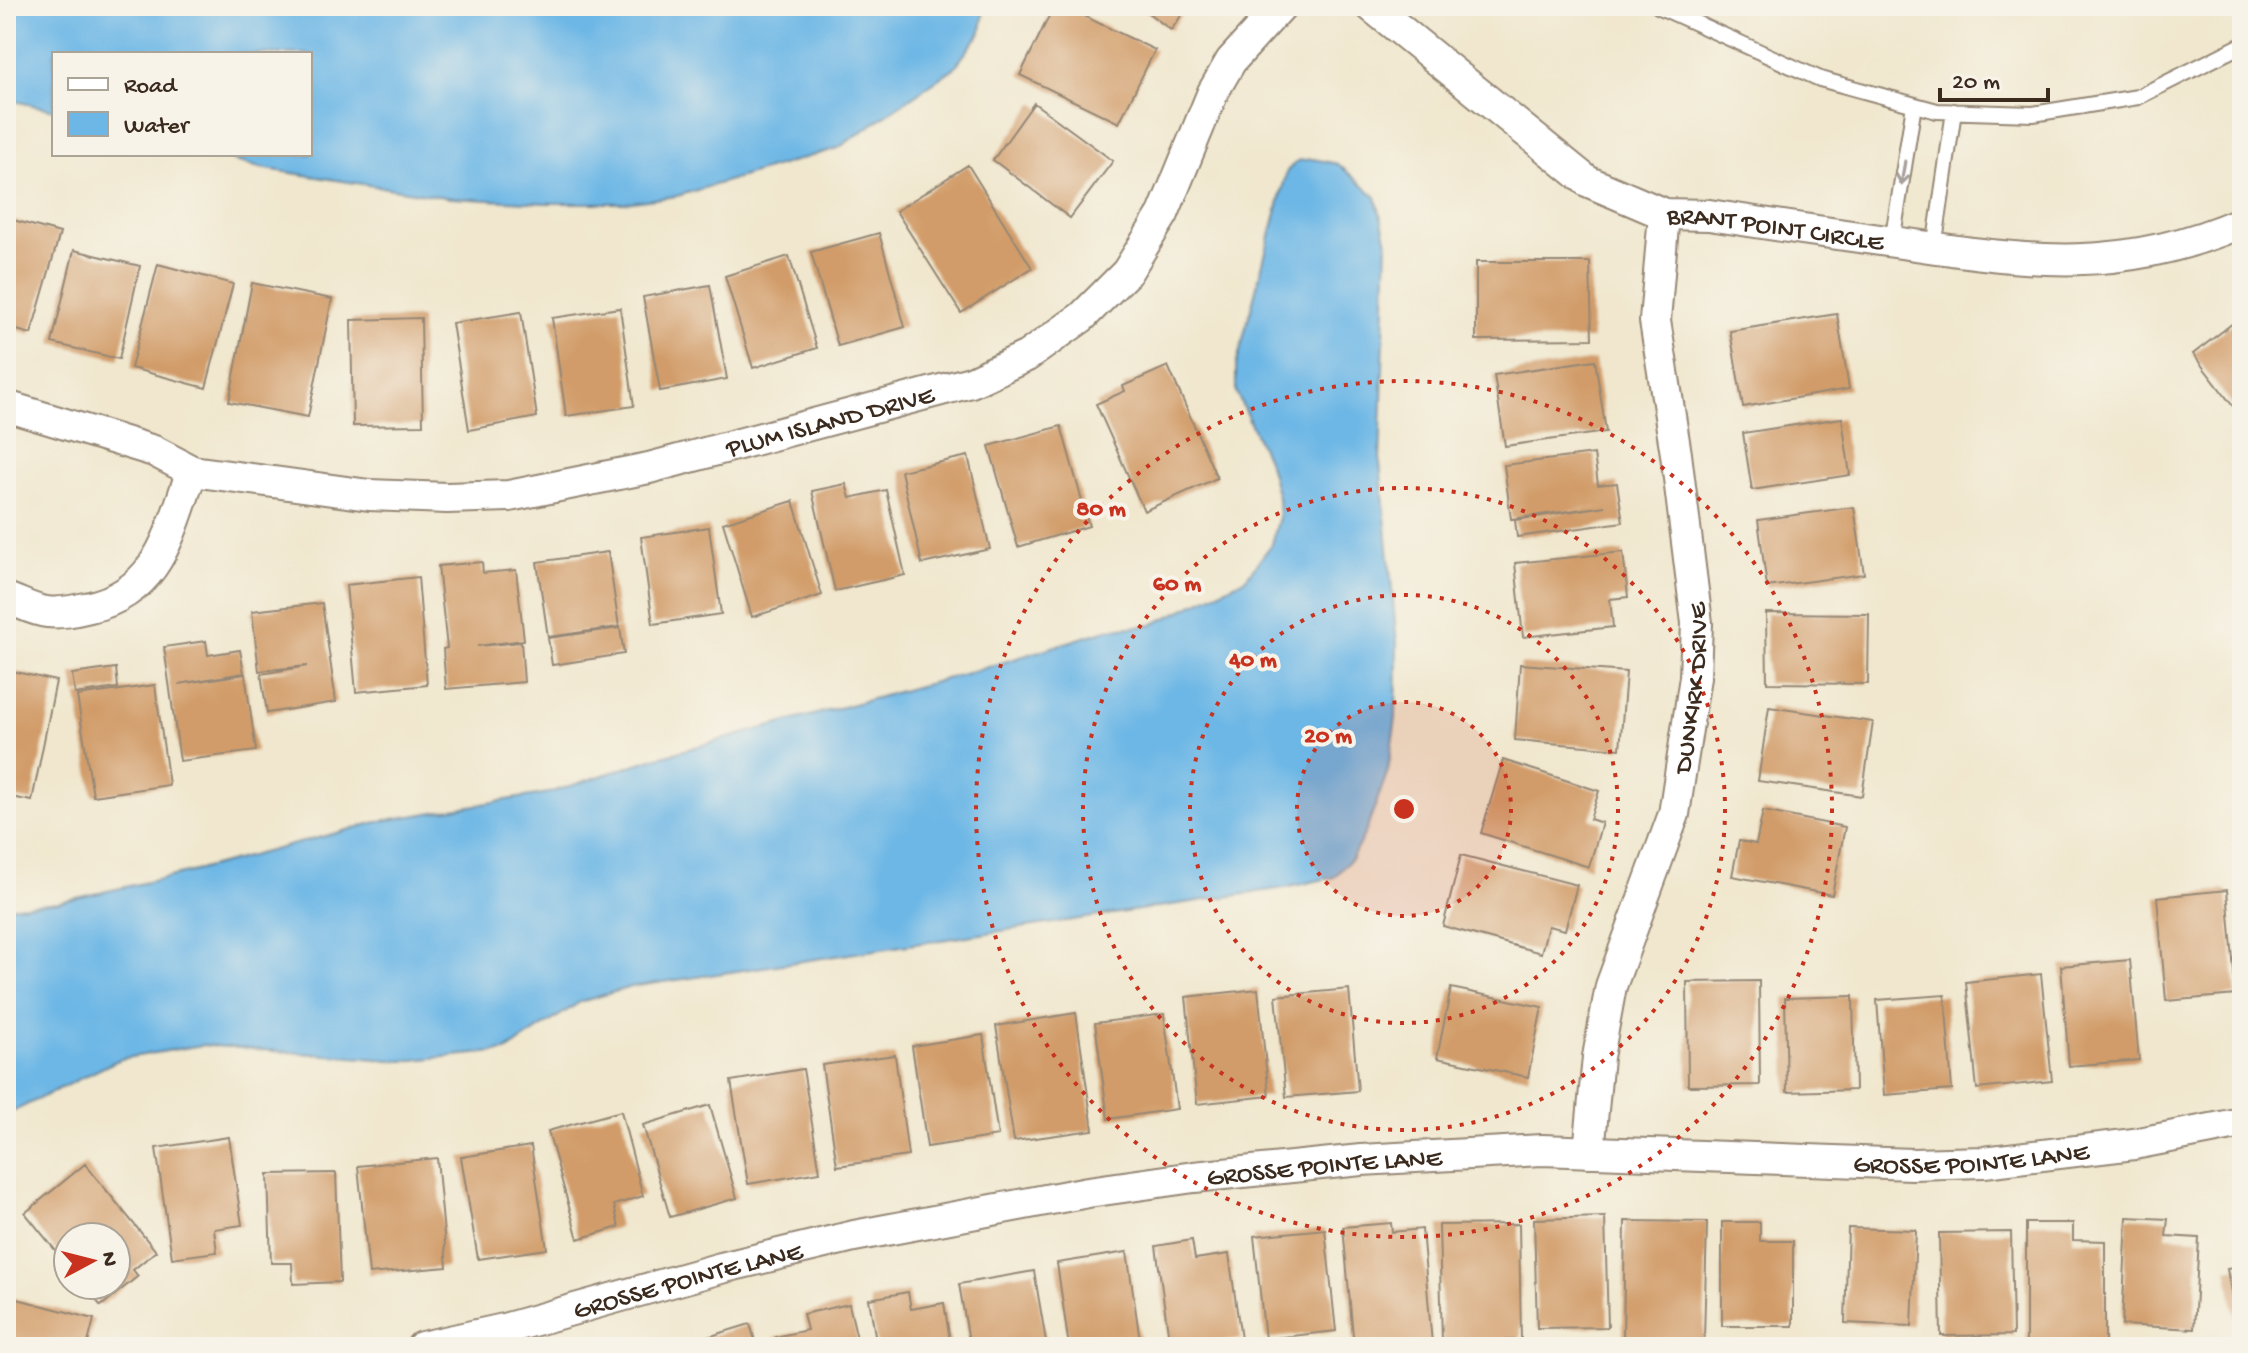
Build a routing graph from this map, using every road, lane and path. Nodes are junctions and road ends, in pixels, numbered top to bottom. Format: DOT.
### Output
graph roads {
  1 [pos="1281,6"];
  2 [pos="1371,6"];
  3 [pos="1658,6"];
  4 [pos="2242,45"];
  5 [pos="1914,105"];
  6 [pos="1954,111"];
  7 [pos="1664,214"];
  8 [pos="2242,222"];
  9 [pos="1892,242"];
  10 [pos="1934,248"];
  11 [pos="6,406"];
  12 [pos="192,471"];
  13 [pos="6,598"];
  14 [pos="2242,1123"];
  15 [pos="1589,1152"];
  16 [pos="422,1347"];
  1 -- 12 [label="street, PLUM ISLAND DRIVE"];
  2 -- 7 [label="street, BRANT POINT CIRCLE"];
  3 -- 5 [label="lane"];
  4 -- 6 [label="lane"];
  5 -- 6 [label="lane"];
  5 -- 9 [label="lane, one-way"];
  6 -- 10 [label="lane"];
  7 -- 9 [label="street, BRANT POINT CIRCLE"];
  7 -- 15 [label="street, DUNKIRK DRIVE"];
  8 -- 10 [label="street, BRANT POINT CIRCLE"];
  9 -- 10 [label="street, BRANT POINT CIRCLE"];
  11 -- 12 [label="street, PLUM ISLAND DRIVE"];
  12 -- 13 [label="street"];
  14 -- 15 [label="street, GROSSE POINTE LANE"];
  15 -- 16 [label="street, GROSSE POINTE LANE"];
}
